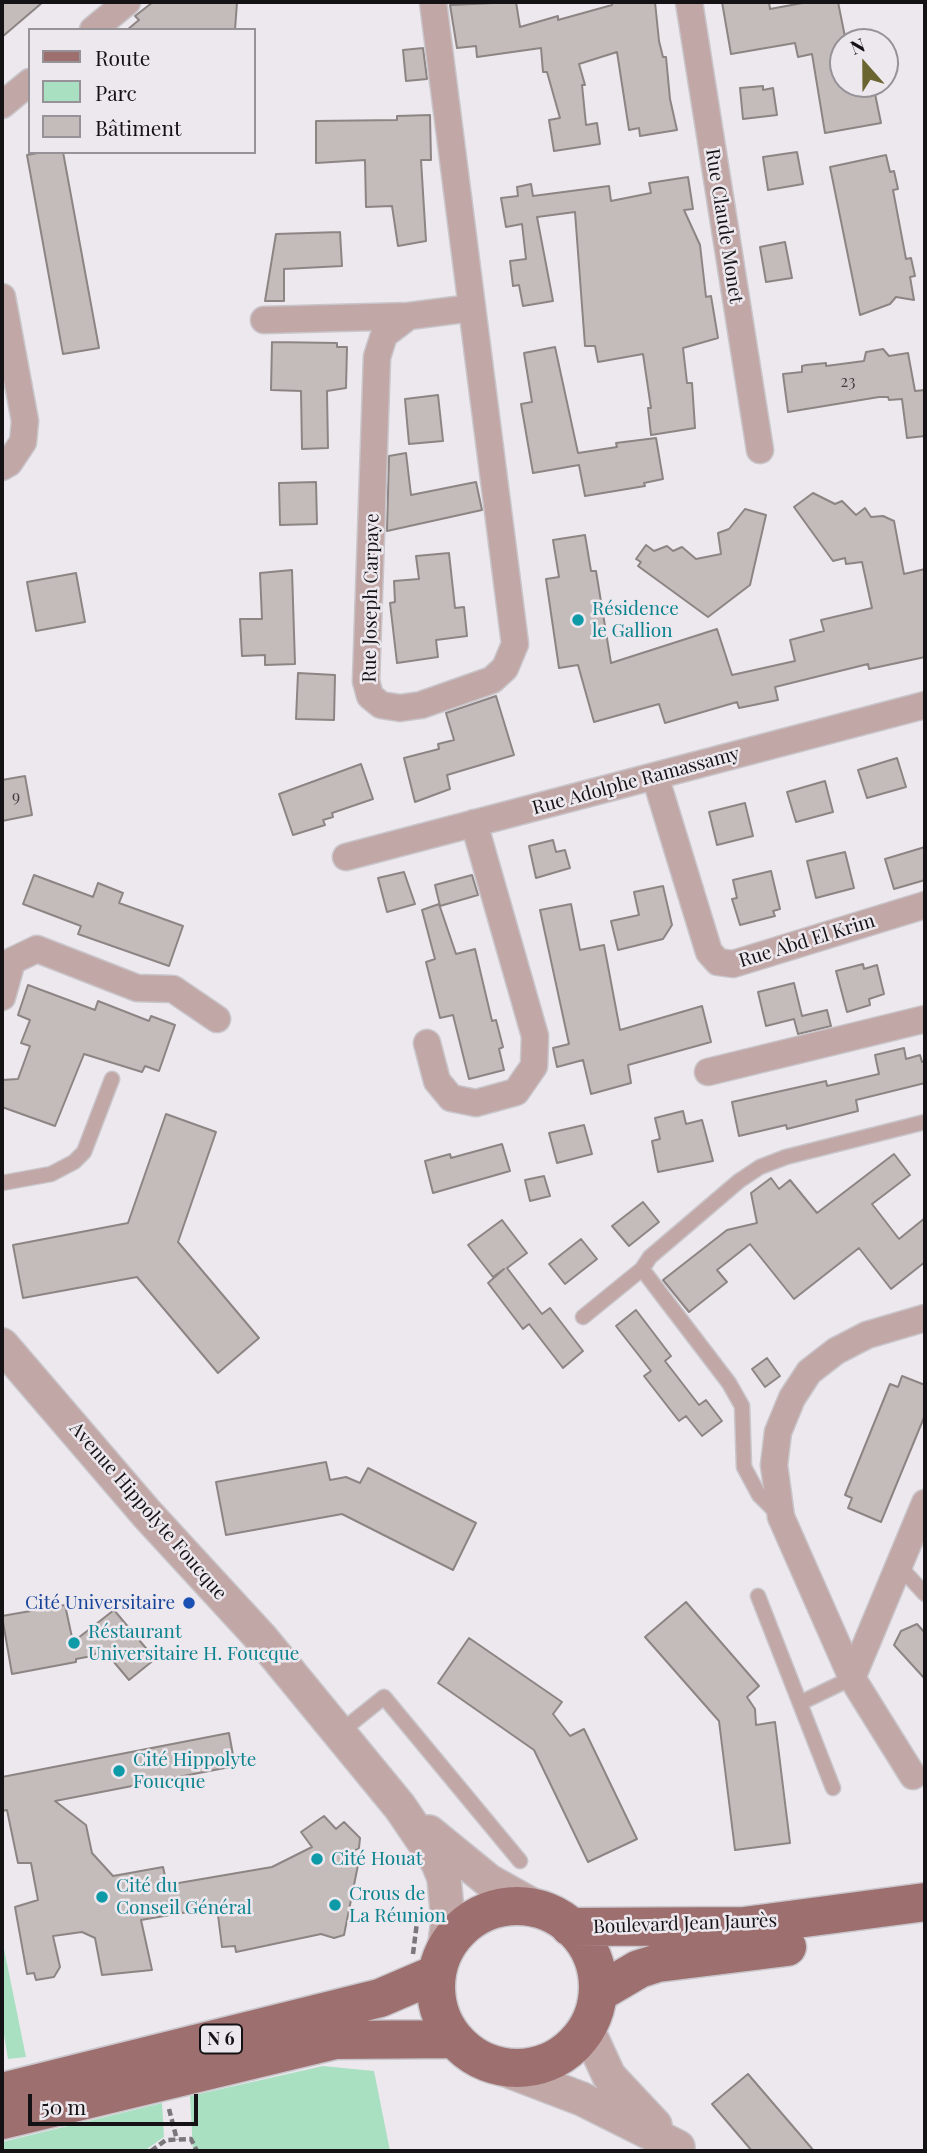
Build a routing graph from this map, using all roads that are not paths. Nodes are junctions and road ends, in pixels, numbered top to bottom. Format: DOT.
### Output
graph roads {
  1 [pos="127,2"];
  2 [pos="433,2"];
  3 [pos="689,2"];
  4 [pos="95,28"];
  5 [pos="28,84"];
  6 [pos="2,105"];
  7 [pos="2,297"];
  8 [pos="472,308"];
  9 [pos="409,316"];
  10 [pos="264,320"];
  11 [pos="760,450"];
  12 [pos="2,467"];
  13 [pos="925,705"];
  14 [pos="655,776"];
  15 [pos="474,823"];
  16 [pos="346,857"];
  17 [pos="925,905"];
  18 [pos="2,997"];
  19 [pos="216,1019"];
  20 [pos="925,1019"];
  21 [pos="426,1043"];
  22 [pos="708,1072"];
  23 [pos="112,1079"];
  24 [pos="925,1122"];
  25 [pos="2,1183"];
  26 [pos="642,1269"];
  27 [pos="583,1317"];
  28 [pos="925,1318"];
  29 [pos="2,1345"];
  30 [pos="925,1503"];
  31 [pos="780,1517"];
  32 [pos="900,1567"];
  33 [pos="925,1594"];
  34 [pos="758,1595"];
  35 [pos="852,1678"];
  36 [pos="800,1703"];
  37 [pos="339,1733"];
  38 [pos="914,1776"];
  39 [pos="833,1788"];
  40 [pos="400,1807"];
  41 [pos="520,1861"];
  42 [pos="925,1902"];
  43 [pos="556,1918"];
  44 [pos="925,1927"];
  45 [pos="431,1963"];
  46 [pos="592,2010"];
  47 [pos="454,2039"];
  48 [pos="494,2065"];
  49 [pos="2,2092"];
  50 [pos="2,2120"];
  51 [pos="680,2149"];
  1 -- 4 [label="street"];
  2 -- 8 [label="street, Rue Joseph Carpaye"];
  3 -- 11 [label="street, Rue Claude Monet"];
  5 -- 6 [label="street"];
  7 -- 12 [label="street"];
  8 -- 9 [label="street"];
  8 -- 9 [label="street, Rue Joseph Carpaye"];
  9 -- 10 [label="street"];
  13 -- 14 [label="street, Rue Adolphe Ramassamy"];
  14 -- 15 [label="street, Rue Adolphe Ramassamy"];
  14 -- 17 [label="street, Rue Abd El Krim"];
  15 -- 16 [label="street, Rue Adolphe Ramassamy"];
  15 -- 21 [label="street"];
  18 -- 19 [label="street"];
  20 -- 22 [label="street"];
  23 -- 25 [label="lane"];
  24 -- 26 [label="lane"];
  26 -- 27 [label="lane"];
  26 -- 31 [label="lane"];
  28 -- 31 [label="street"];
  29 -- 37 [label="street, Avenue Hippolyte Foucque"];
  30 -- 32 [label="street"];
  31 -- 35 [label="street"];
  32 -- 33 [label="lane"];
  32 -- 35 [label="street"];
  34 -- 36 [label="lane"];
  35 -- 36 [label="lane"];
  35 -- 38 [label="street"];
  36 -- 39 [label="lane"];
  37 -- 40 [label="street, Avenue Hippolyte Foucque"];
  37 -- 41 [label="lane"];
  40 -- 43 [label="street, Avenue Hippolyte Foucque"];
  40 -- 45 [label="street, Avenue Hippolyte Foucque"];
  42 -- 43 [label="main road, Boulevard Jean Jaurès / N 6"];
  43 -- 45 [label="main road, Boulevard Jean Jaurès / N 6"];
  43 -- 46 [label="main road, Boulevard Jean Jaurès"];
  44 -- 46 [label="main road, Boulevard Jean Jaurès"];
  45 -- 47 [label="main road, Boulevard Jean Jaurès"];
  45 -- 49 [label="main road, Boulevard Jean Jaurès / N 6"];
  46 -- 48 [label="main road, Boulevard Jean Jaurès"];
  46 -- 51 [label="street"];
  47 -- 48 [label="main road, Boulevard Jean Jaurès"];
  47 -- 50 [label="main road, N 6"];
  48 -- 51 [label="street"];
}
